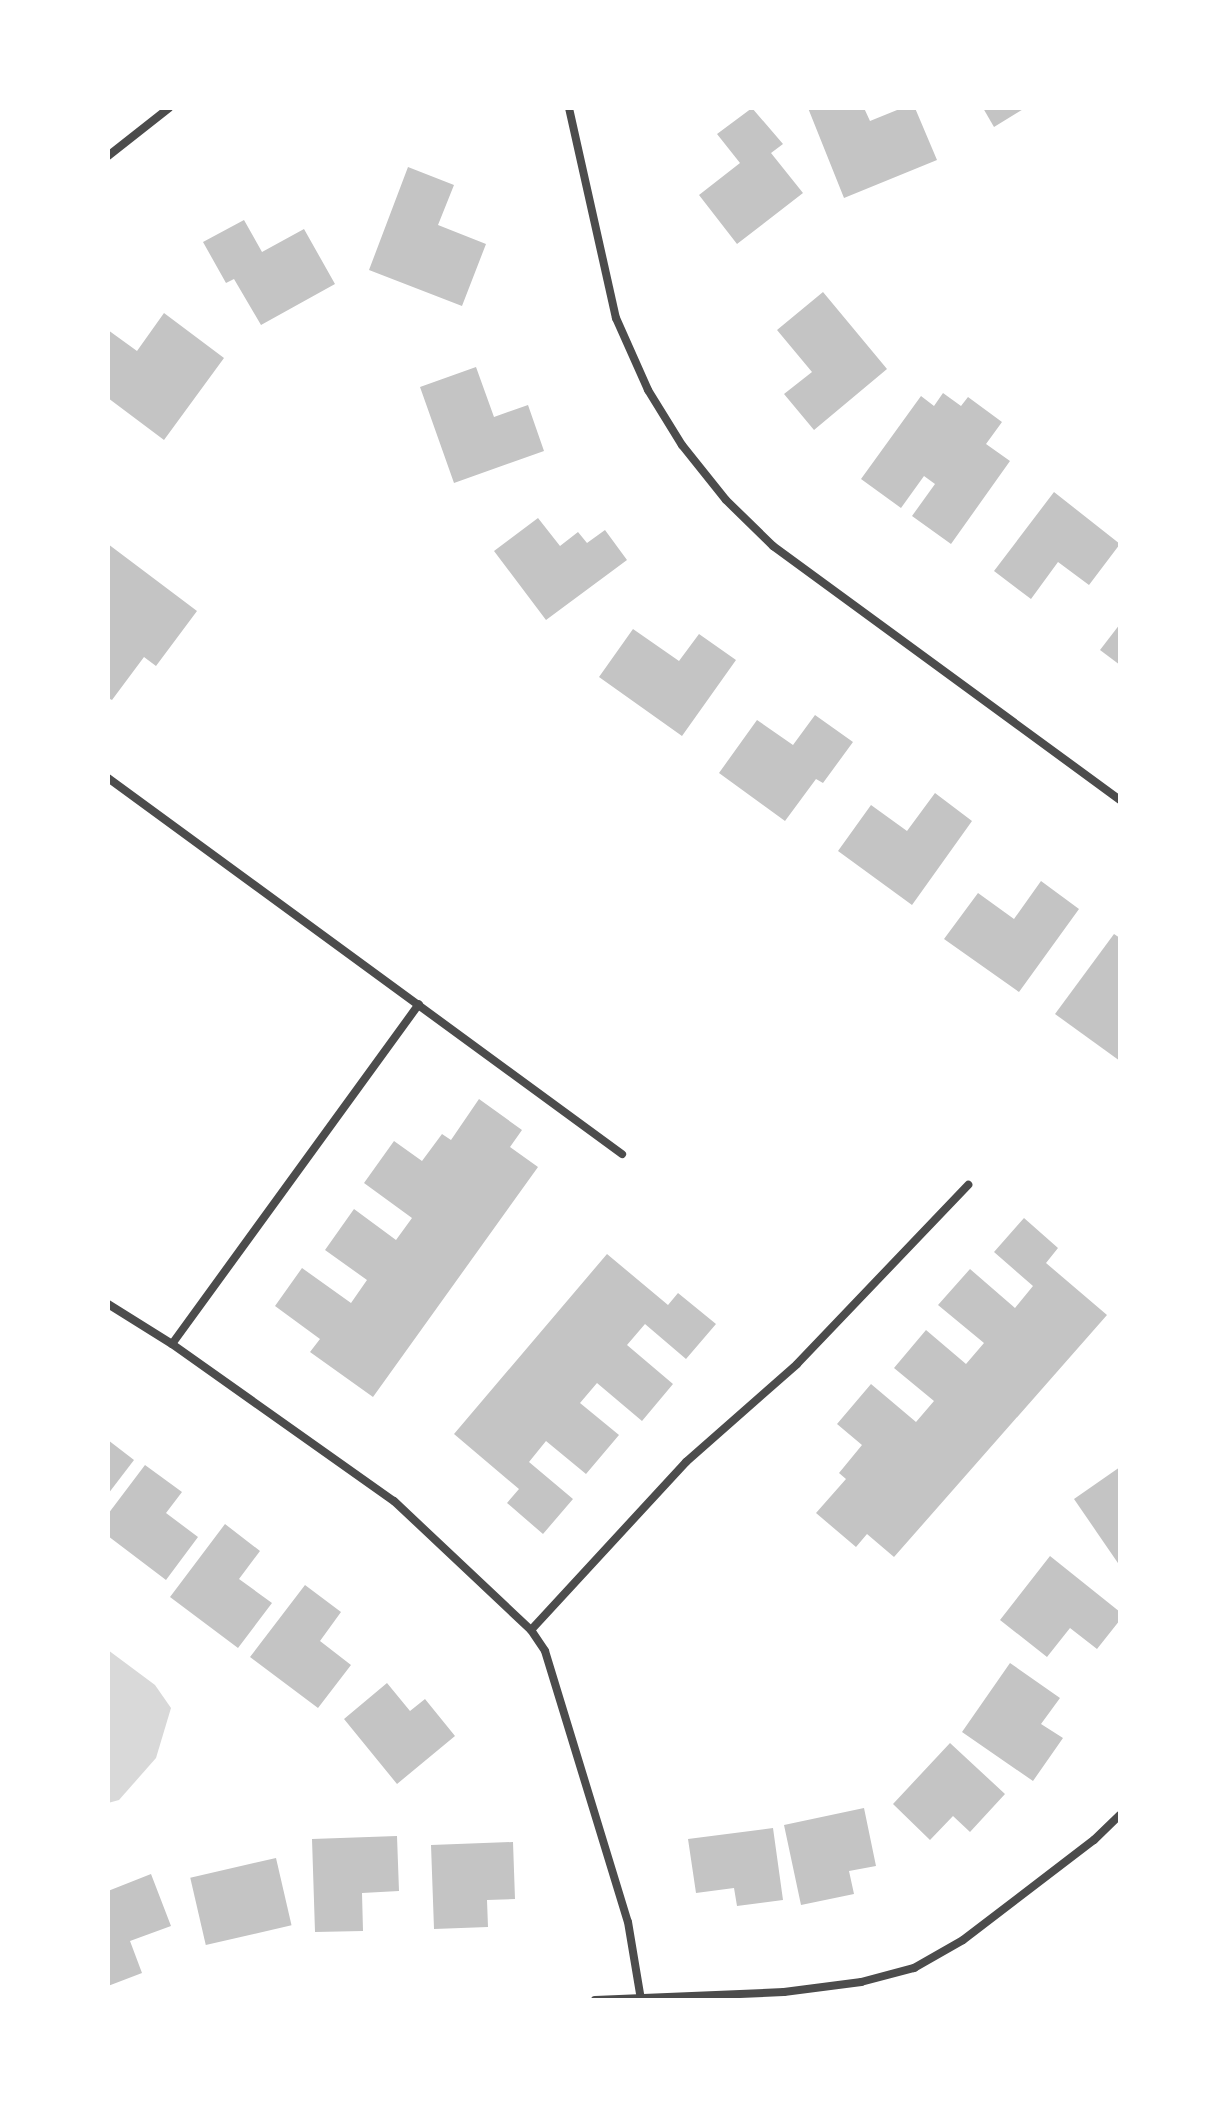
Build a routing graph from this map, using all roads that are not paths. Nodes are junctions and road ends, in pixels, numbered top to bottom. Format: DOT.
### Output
graph roads {
  1 [pos="169,108"];
  2 [pos="569,108"];
  3 [pos="108,156"];
  4 [pos="108,778"];
  5 [pos="1120,800"];
  6 [pos="419,1004"];
  7 [pos="622,1154"];
  8 [pos="968,1185"];
  9 [pos="108,1304"];
  10 [pos="172,1344"];
  11 [pos="531,1630"];
  12 [pos="1120,1815"];
  13 [pos="641,1998"];
  14 [pos="595,2000"];
  1 -- 3 [label="street"];
  2 -- 5 [label="street"];
  4 -- 6 [label="street"];
  6 -- 7 [label="street"];
  6 -- 10 [label="street"];
  8 -- 11 [label="street"];
  9 -- 10 [label="street"];
  10 -- 11 [label="street"];
  11 -- 13 [label="street"];
  12 -- 13 [label="street"];
  13 -- 14 [label="street"];
}
